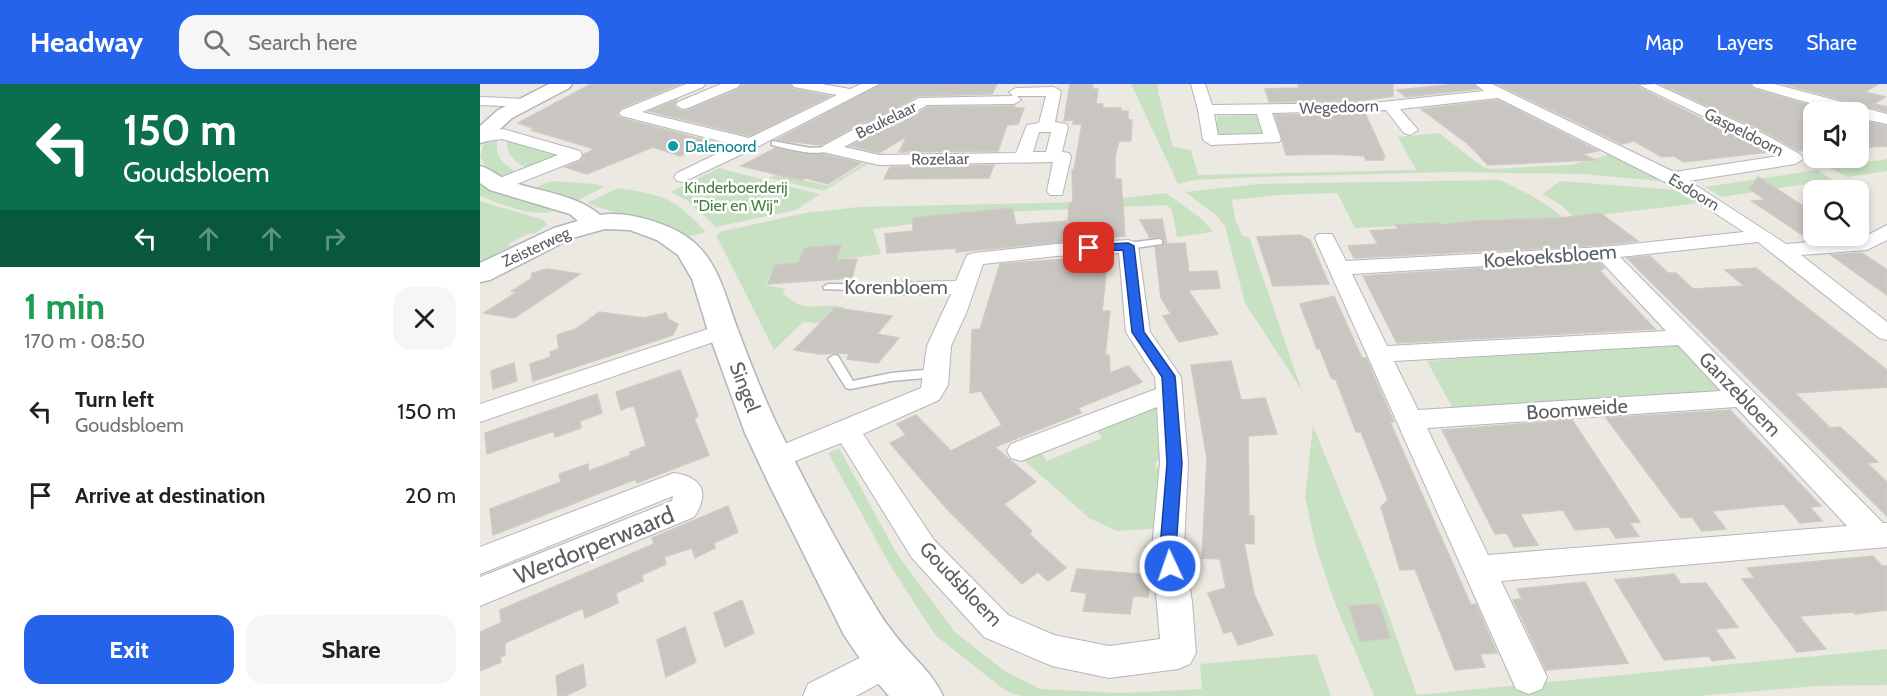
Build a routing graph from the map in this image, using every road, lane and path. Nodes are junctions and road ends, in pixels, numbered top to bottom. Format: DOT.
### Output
graph roads {
  1 [pos="563,84"];
  2 [pos="698,84"];
  3 [pos="733,84"];
  4 [pos="802,84"];
  5 [pos="872,84"];
  6 [pos="1198,84"];
  7 [pos="1482,84"];
  8 [pos="1646,84"];
  9 [pos="1759,84"];
  10 [pos="1016,92"];
  11 [pos="852,94"];
  12 [pos="1499,94"];
  13 [pos="480,101"];
  14 [pos="524,102"];
  15 [pos="1820,102"];
  16 [pos="1390,106"];
  17 [pos="1263,109"];
  18 [pos="1206,110"];
  19 [pos="1869,115"];
  20 [pos="652,118"];
  21 [pos="1887,119"];
  22 [pos="1046,128"];
  23 [pos="1410,130"];
  24 [pos="480,137"];
  25 [pos="775,142"];
  26 [pos="751,144"];
  27 [pos="830,148"];
  28 [pos="1023,157"];
  29 [pos="1053,157"];
  30 [pos="683,177"];
  31 [pos="1672,178"];
  32 [pos="489,179"];
  33 [pos="1056,190"];
  34 [pos="594,223"];
  35 [pos="1887,231"];
  36 [pos="1761,236"];
  37 [pos="1325,238"];
  38 [pos="1159,242"];
  39 [pos="1128,246"];
  40 [pos="1782,250"];
  41 [pos="1604,254"];
  42 [pos="1339,268"];
  43 [pos="480,274"];
  44 [pos="828,287"];
  45 [pos="963,287"];
  46 [pos="879,288"];
  47 [pos="723,331"];
  48 [pos="1887,333"];
  49 [pos="1684,337"];
  50 [pos="1379,354"];
  51 [pos="834,359"];
  52 [pos="936,373"];
  53 [pos="1169,393"];
  54 [pos="1743,398"];
  55 [pos="480,413"];
  56 [pos="1410,420"];
  57 [pos="847,430"];
  58 [pos="1020,451"];
  59 [pos="775,459"];
  60 [pos="1881,535"];
  61 [pos="480,561"];
  62 [pos="1480,569"];
  63 [pos="480,592"];
  64 [pos="887,660"];
  65 [pos="1529,677"];
  66 [pos="821,696"];
  67 [pos="919,696"];
  1 -- 14 [label="street"];
  2 -- 20 [label="street"];
  3 -- 20 [label="street"];
  4 -- 11 [label="street"];
  5 -- 11 [label="street"];
  6 -- 18 [label="street"];
  7 -- 12 [label="street, Esdoorn"];
  8 -- 31 [label="street, Gaspeldoorn"];
  9 -- 15 [label="street"];
  10 -- 22 [label="street, Beukelaar"];
  10 -- 27 [label="street, Beukelaar"];
  11 -- 26 [label="street"];
  12 -- 16 [label="street, Wegedoorn"];
  12 -- 31 [label="street, Esdoorn"];
  13 -- 14 [label="street"];
  14 -- 24 [label="street"];
  16 -- 17 [label="street, Wegedoorn"];
  16 -- 23 [label="street"];
  17 -- 18 [label="street, Wegedoorn"];
  17 -- 18 [label="street"];
  19 -- 21 [label="street"];
  20 -- 26 [label="street"];
  22 -- 28 [label="street"];
  22 -- 29 [label="street"];
  24 -- 32 [label="street"];
  25 -- 27 [label="lane, Rozelaar"];
  26 -- 30 [label="street"];
  27 -- 28 [label="street, Rozelaar"];
  28 -- 29 [label="street, Rozelaar"];
  29 -- 33 [label="street"];
  31 -- 36 [label="street, Esdoorn"];
  32 -- 34 [label="street"];
  34 -- 43 [label="street, Zeisterweg"];
  34 -- 47 [label="street, Singel"];
  35 -- 40 [label="street"];
  36 -- 40 [label="street, Esdoorn"];
  36 -- 41 [label="street, Koekoeksbloem"];
  37 -- 42 [label="street"];
  38 -- 39 [label="lane"];
  39 -- 45 [label="street"];
  39 -- 53 [label="street, Goudsbloem"];
  40 -- 48 [label="street, Esdoorn"];
  41 -- 42 [label="street, Koekoeksbloem"];
  41 -- 49 [label="street, Ganzebloem"];
  42 -- 50 [label="street"];
  44 -- 46 [label="lane, Korenbloem"];
  45 -- 46 [label="street, Korenbloem"];
  45 -- 52 [label="street"];
  47 -- 55 [label="street"];
  47 -- 59 [label="street, Singel"];
  49 -- 50 [label="street"];
  49 -- 54 [label="street, Ganzebloem"];
  50 -- 56 [label="street"];
  51 -- 52 [label="lane"];
  52 -- 57 [label="street"];
  53 -- 57 [label="street, Goudsbloem"];
  53 -- 58 [label="street"];
  54 -- 56 [label="street, Boomweide"];
  54 -- 60 [label="street, Ganzebloem"];
  56 -- 62 [label="street"];
  57 -- 59 [label="street"];
  59 -- 64 [label="street, Singel"];
  60 -- 62 [label="street"];
  61 -- 63 [label="street, Werdorperwaard"];
  62 -- 65 [label="street"];
  64 -- 66 [label="street"];
  64 -- 67 [label="street, Singel"];
}
